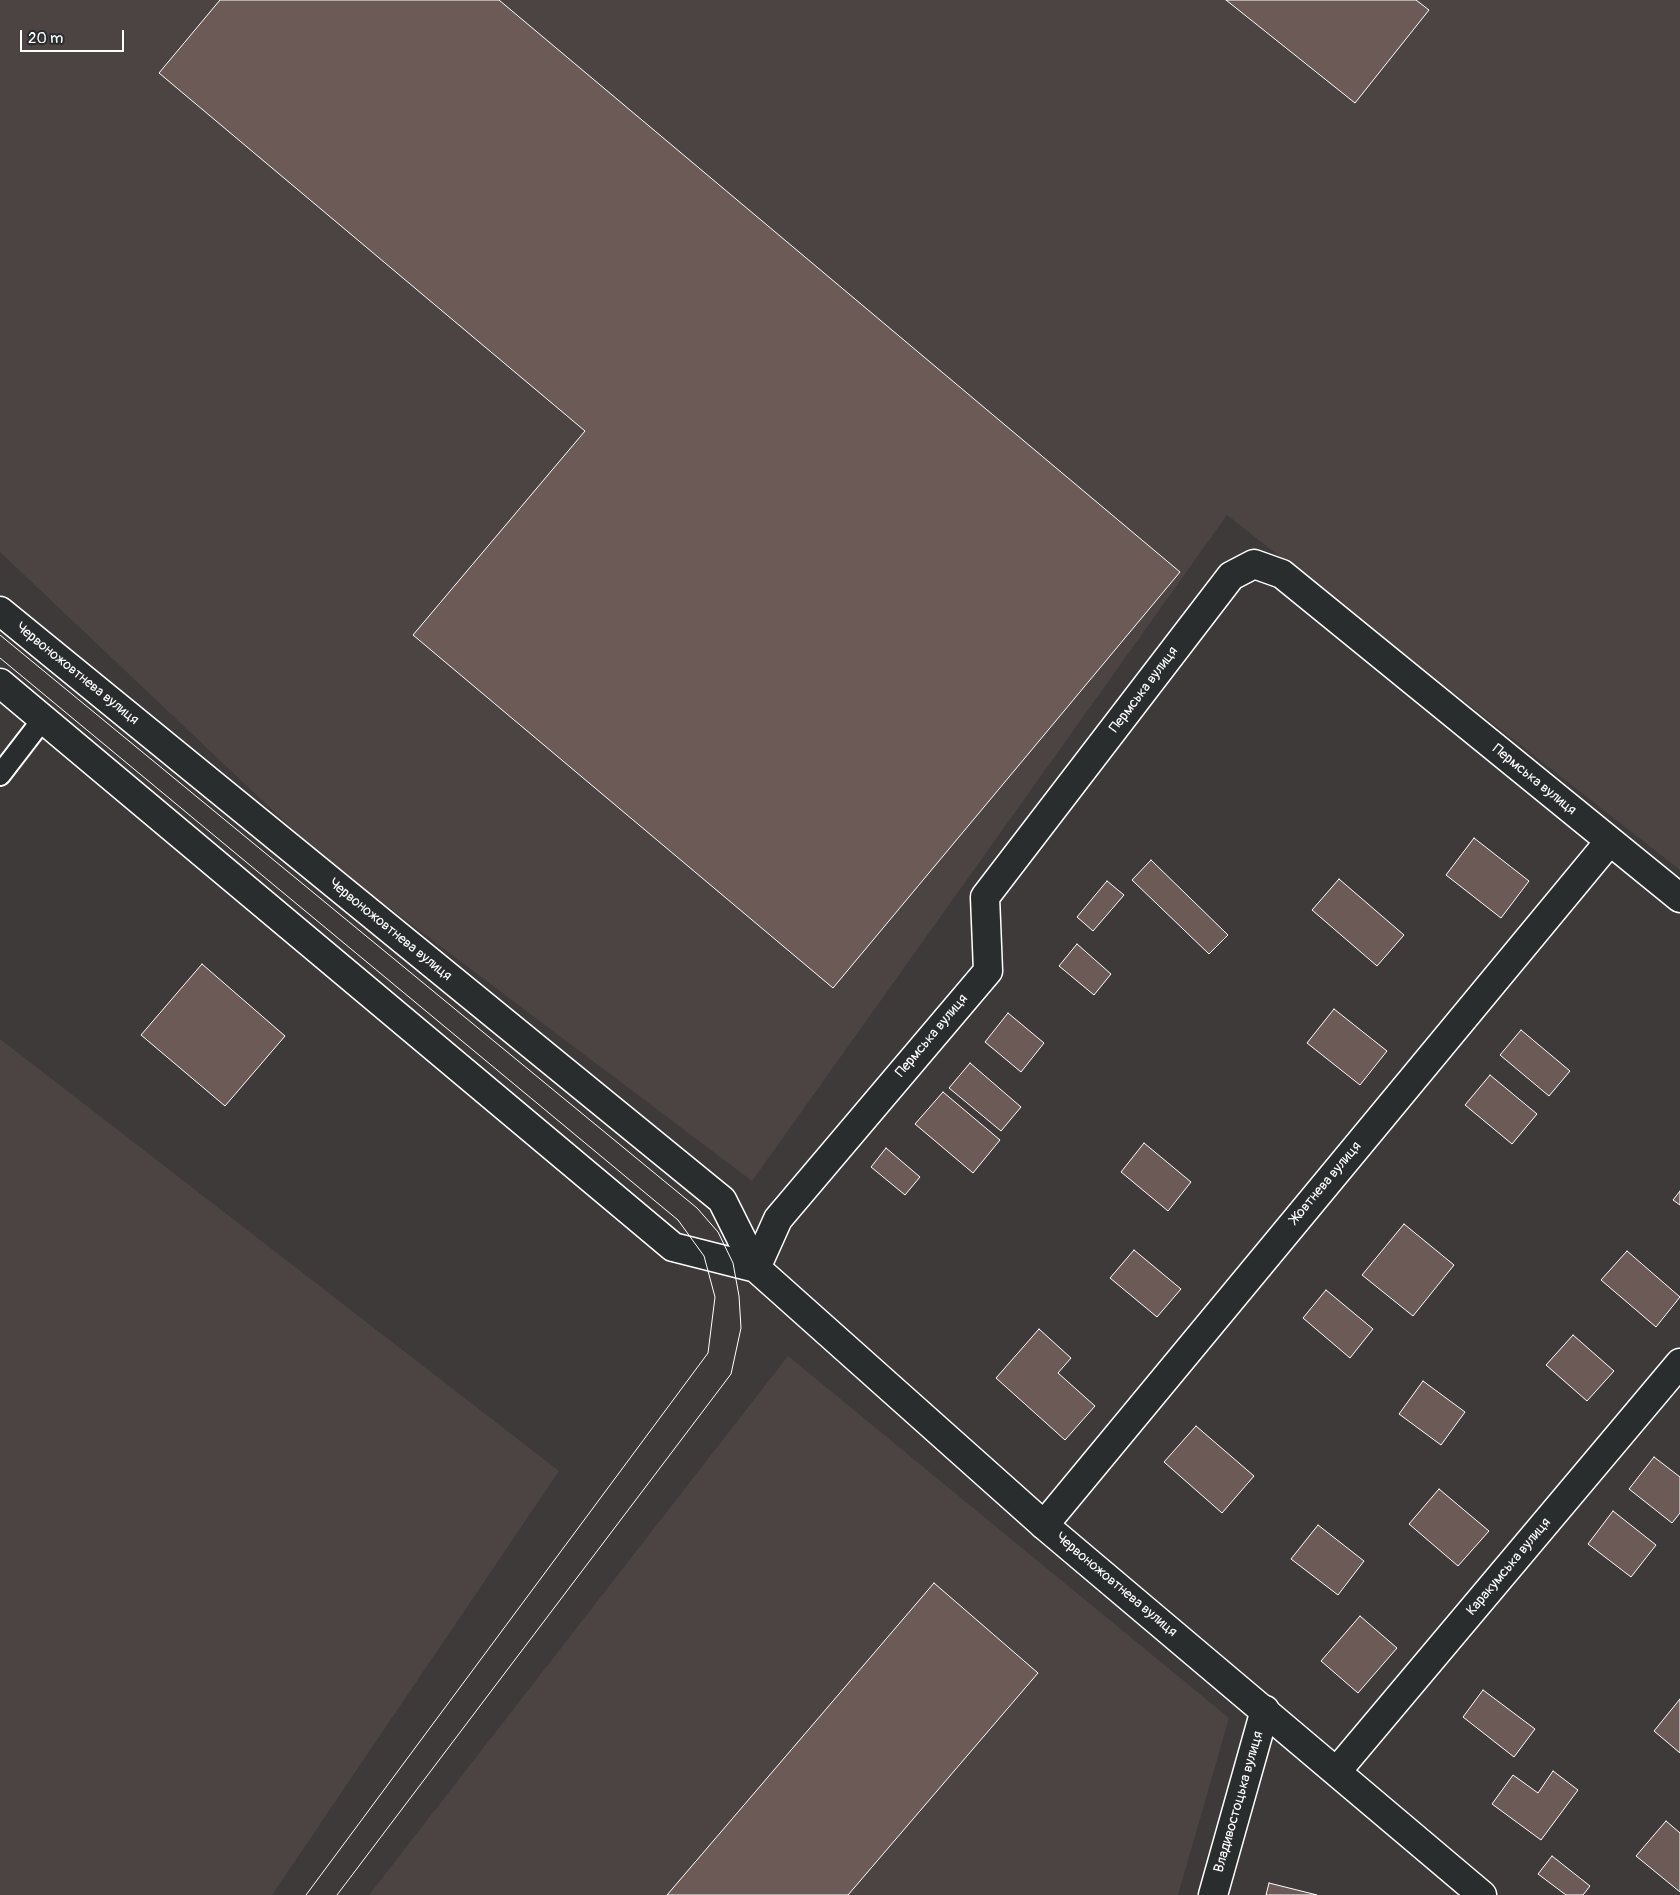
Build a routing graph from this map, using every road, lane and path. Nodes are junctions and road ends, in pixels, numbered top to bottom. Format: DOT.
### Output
graph roads {
  1 [pos="0,611"];
  2 [pos="0,683"];
  3 [pos="43,719"];
  4 [pos="0,775"];
  5 [pos="1609,842"];
  6 [pos="1680,898"];
  7 [pos="756,1268"];
  8 [pos="1680,1363"];
  9 [pos="1044,1525"];
  10 [pos="1264,1710"];
  11 [pos="1337,1771"];
  12 [pos="1213,1895"];
  13 [pos="1482,1895"];
  1 -- 7 [label="street, Червоножовтнева вулиця"];
  2 -- 3 [label="street, Червоножовтнева вулиця"];
  3 -- 4 [label="lane"];
  3 -- 7 [label="street, Червоножовтнева вулиця"];
  5 -- 6 [label="street, Пермська вулиця"];
  5 -- 7 [label="street, Пермська вулиця"];
  5 -- 9 [label="street, Жовтнева вулиця"];
  7 -- 9 [label="street, Червоножовтнева вулиця"];
  8 -- 11 [label="street, Каракумська вулиця"];
  9 -- 10 [label="street, Червоножовтнева вулиця"];
  10 -- 11 [label="street, Червоножовтнева вулиця"];
  10 -- 12 [label="street, Владивостоцька вулиця"];
  11 -- 13 [label="street, Червоножовтнева вулиця"];
}
